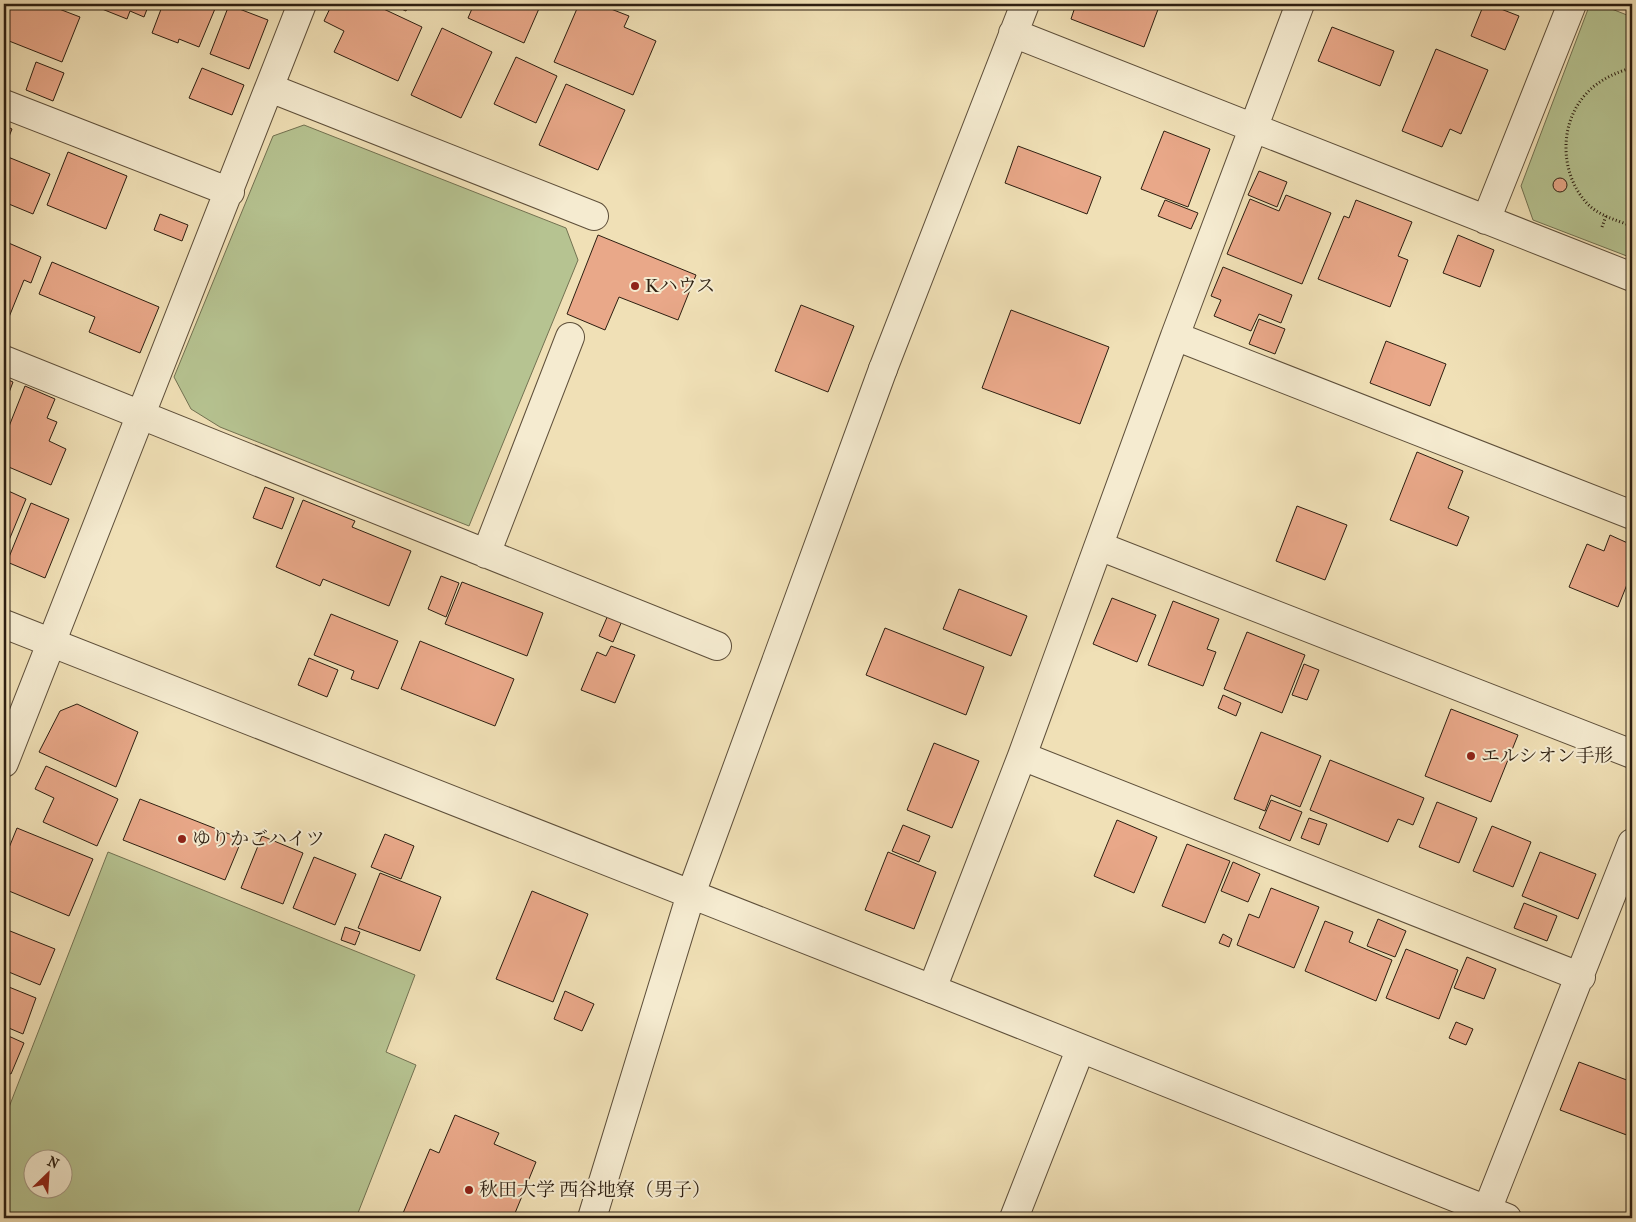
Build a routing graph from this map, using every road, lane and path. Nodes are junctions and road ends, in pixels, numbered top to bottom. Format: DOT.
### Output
graph roads {
  1 [pos="302,4"];
  2 [pos="1024,4"];
  3 [pos="1300,4"];
  4 [pos="1572,4"];
  5 [pos="1013,33"];
  6 [pos="1632,68"];
  7 [pos="270,88"];
  8 [pos="4,104"];
  9 [pos="1252,128"];
  10 [pos="230,192"];
  11 [pos="594,216"];
  12 [pos="1486,220"];
  13 [pos="1632,226"];
  14 [pos="1632,277"];
  15 [pos="1175,336"];
  16 [pos="570,337"];
  17 [pos="4,360"];
  18 [pos="141,414"];
  19 [pos="1632,515"];
  20 [pos="1100,546"];
  21 [pos="486,554"];
  22 [pos="4,624"];
  23 [pos="51,642"];
  24 [pos="717,646"];
  25 [pos="1632,754"];
  26 [pos="1022,756"];
  27 [pos="4,763"];
  28 [pos="1632,843"];
  29 [pos="691,894"];
  30 [pos="1580,977"];
  31 [pos="932,989"];
  32 [pos="1080,1050"];
  33 [pos="1497,1214"];
  34 [pos="592,1218"];
  35 [pos="1014,1218"];
  1 -- 7 [label="street"];
  2 -- 5 [label="street"];
  3 -- 9 [label="street"];
  4 -- 12 [label="street"];
  5 -- 9 [label="street"];
  5 -- 29 [label="street"];
  6 -- 13 [label="path"];
  7 -- 10 [label="street"];
  7 -- 11 [label="street"];
  8 -- 10 [label="street"];
  9 -- 12 [label="street"];
  9 -- 15 [label="street"];
  10 -- 18 [label="street"];
  12 -- 14 [label="street"];
  15 -- 19 [label="street"];
  15 -- 20 [label="street"];
  16 -- 21 [label="street"];
  17 -- 18 [label="street"];
  18 -- 21 [label="street"];
  18 -- 23 [label="street"];
  20 -- 25 [label="street"];
  20 -- 26 [label="street"];
  21 -- 24 [label="street"];
  22 -- 23 [label="street"];
  23 -- 27 [label="street"];
  23 -- 29 [label="street"];
  26 -- 30 [label="street"];
  26 -- 31 [label="street"];
  28 -- 30 [label="street"];
  29 -- 31 [label="street"];
  29 -- 34 [label="street"];
  30 -- 33 [label="street"];
  31 -- 32 [label="street"];
  32 -- 33 [label="street"];
  32 -- 35 [label="street"];
}
